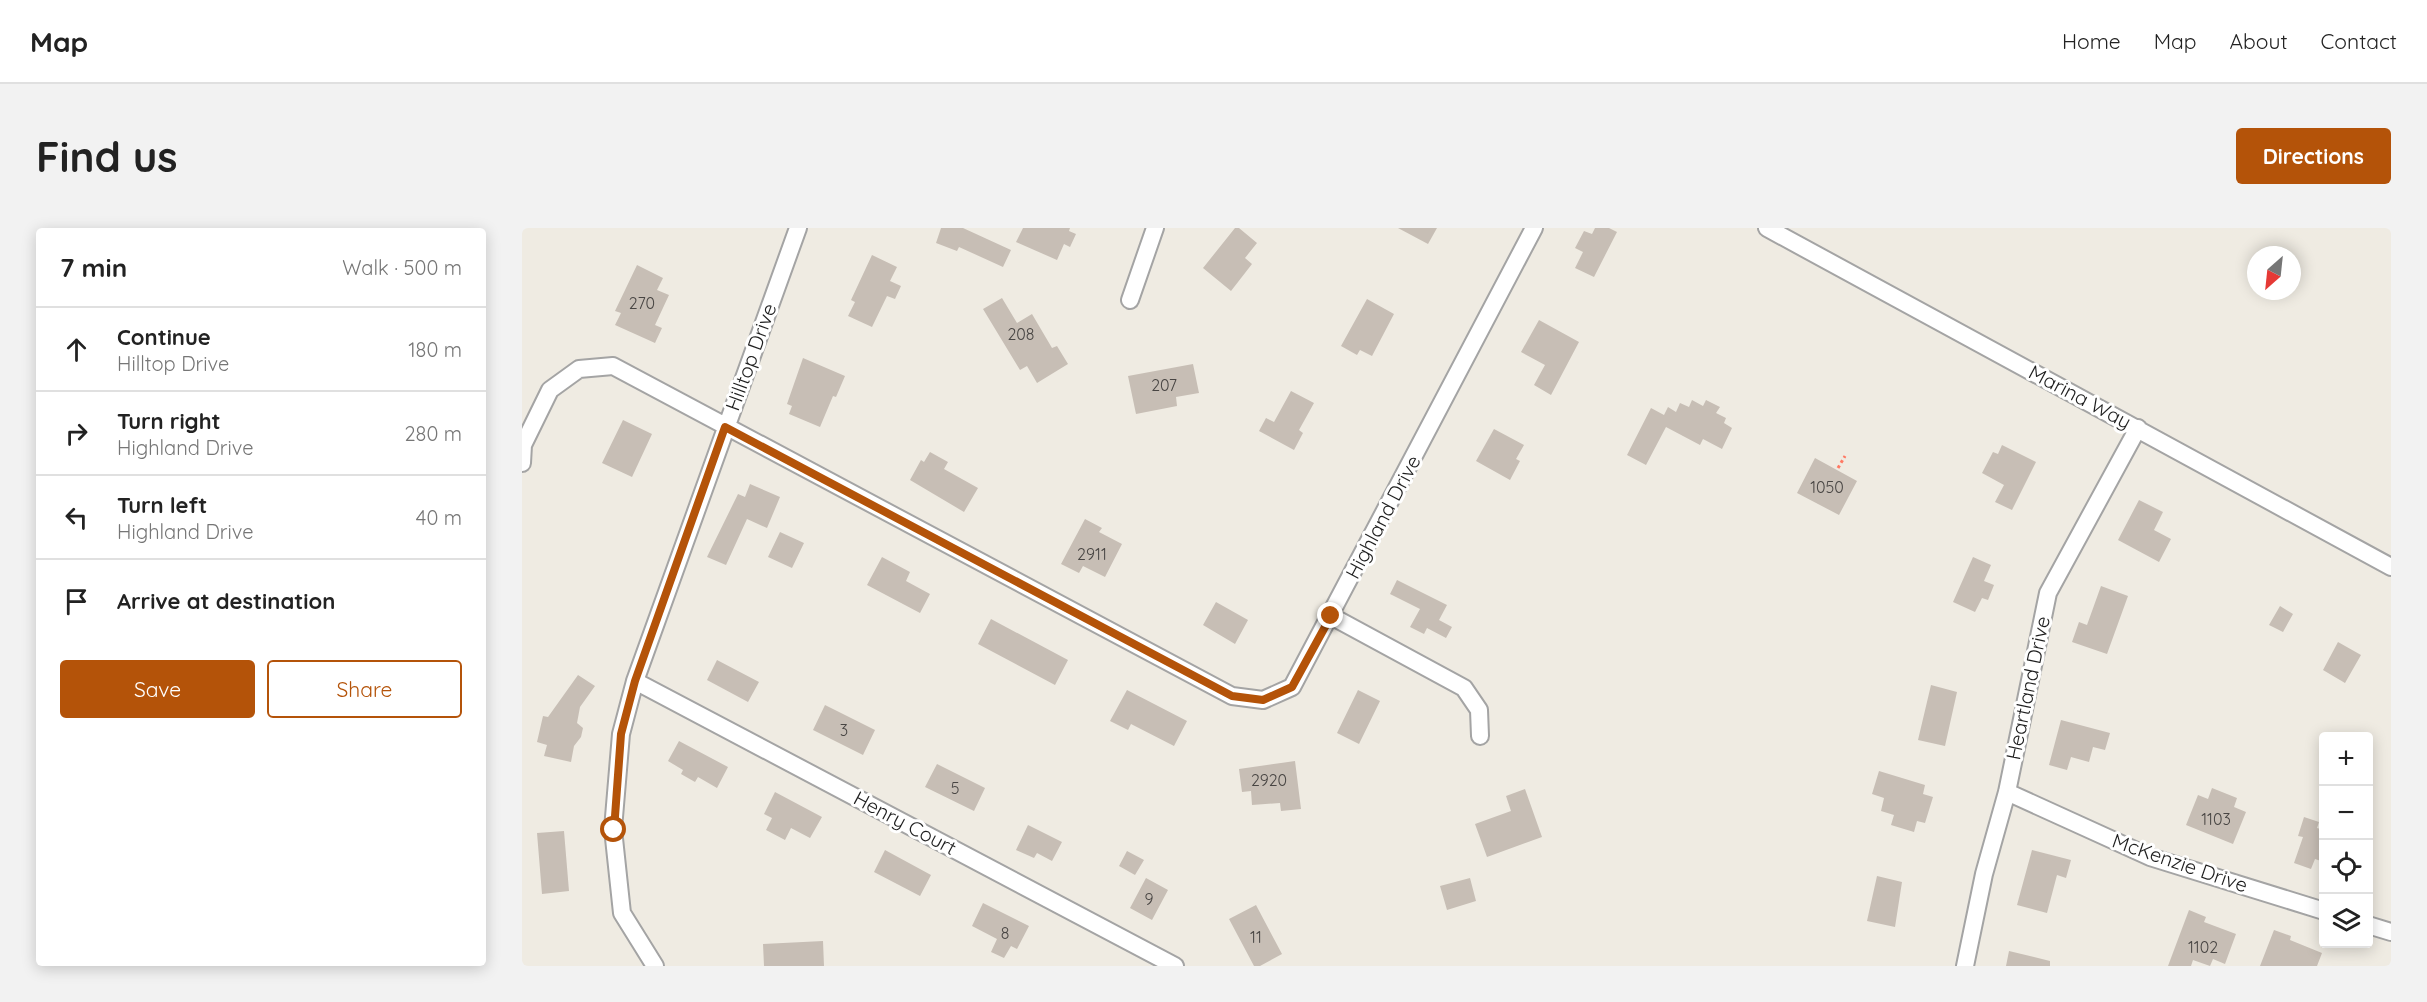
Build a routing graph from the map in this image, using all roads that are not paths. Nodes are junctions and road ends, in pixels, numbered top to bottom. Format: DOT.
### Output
graph roads {
  1 [pos="798,228"];
  2 [pos="1155,228"];
  3 [pos="1534,228"];
  4 [pos="1767,228"];
  5 [pos="1130,300"];
  6 [pos="725,427"];
  7 [pos="2138,428"];
  8 [pos="522,463"];
  9 [pos="2391,567"];
  10 [pos="1331,616"];
  11 [pos="635,681"];
  12 [pos="1480,736"];
  13 [pos="2007,792"];
  14 [pos="2319,909"];
  15 [pos="2373,927"];
  16 [pos="2391,932"];
  17 [pos="655,966"];
  18 [pos="1175,966"];
  19 [pos="1965,966"];
  1 -- 6 [label="street, Hilltop Drive"];
  2 -- 5 [label="street"];
  3 -- 10 [label="street, Highland Drive"];
  4 -- 7 [label="street, Marina Way"];
  6 -- 8 [label="street, Highland Drive"];
  6 -- 10 [label="street, Highland Drive"];
  6 -- 11 [label="street, Hilltop Drive"];
  7 -- 9 [label="street, Marina Way"];
  7 -- 13 [label="street, Heartland Drive"];
  10 -- 12 [label="street"];
  11 -- 17 [label="street, Hilltop Drive"];
  11 -- 18 [label="street, Henry Court"];
  13 -- 14 [label="street, McKenzie Drive"];
  13 -- 19 [label="street, Heartland Drive"];
  15 -- 16 [label="street"];
}
